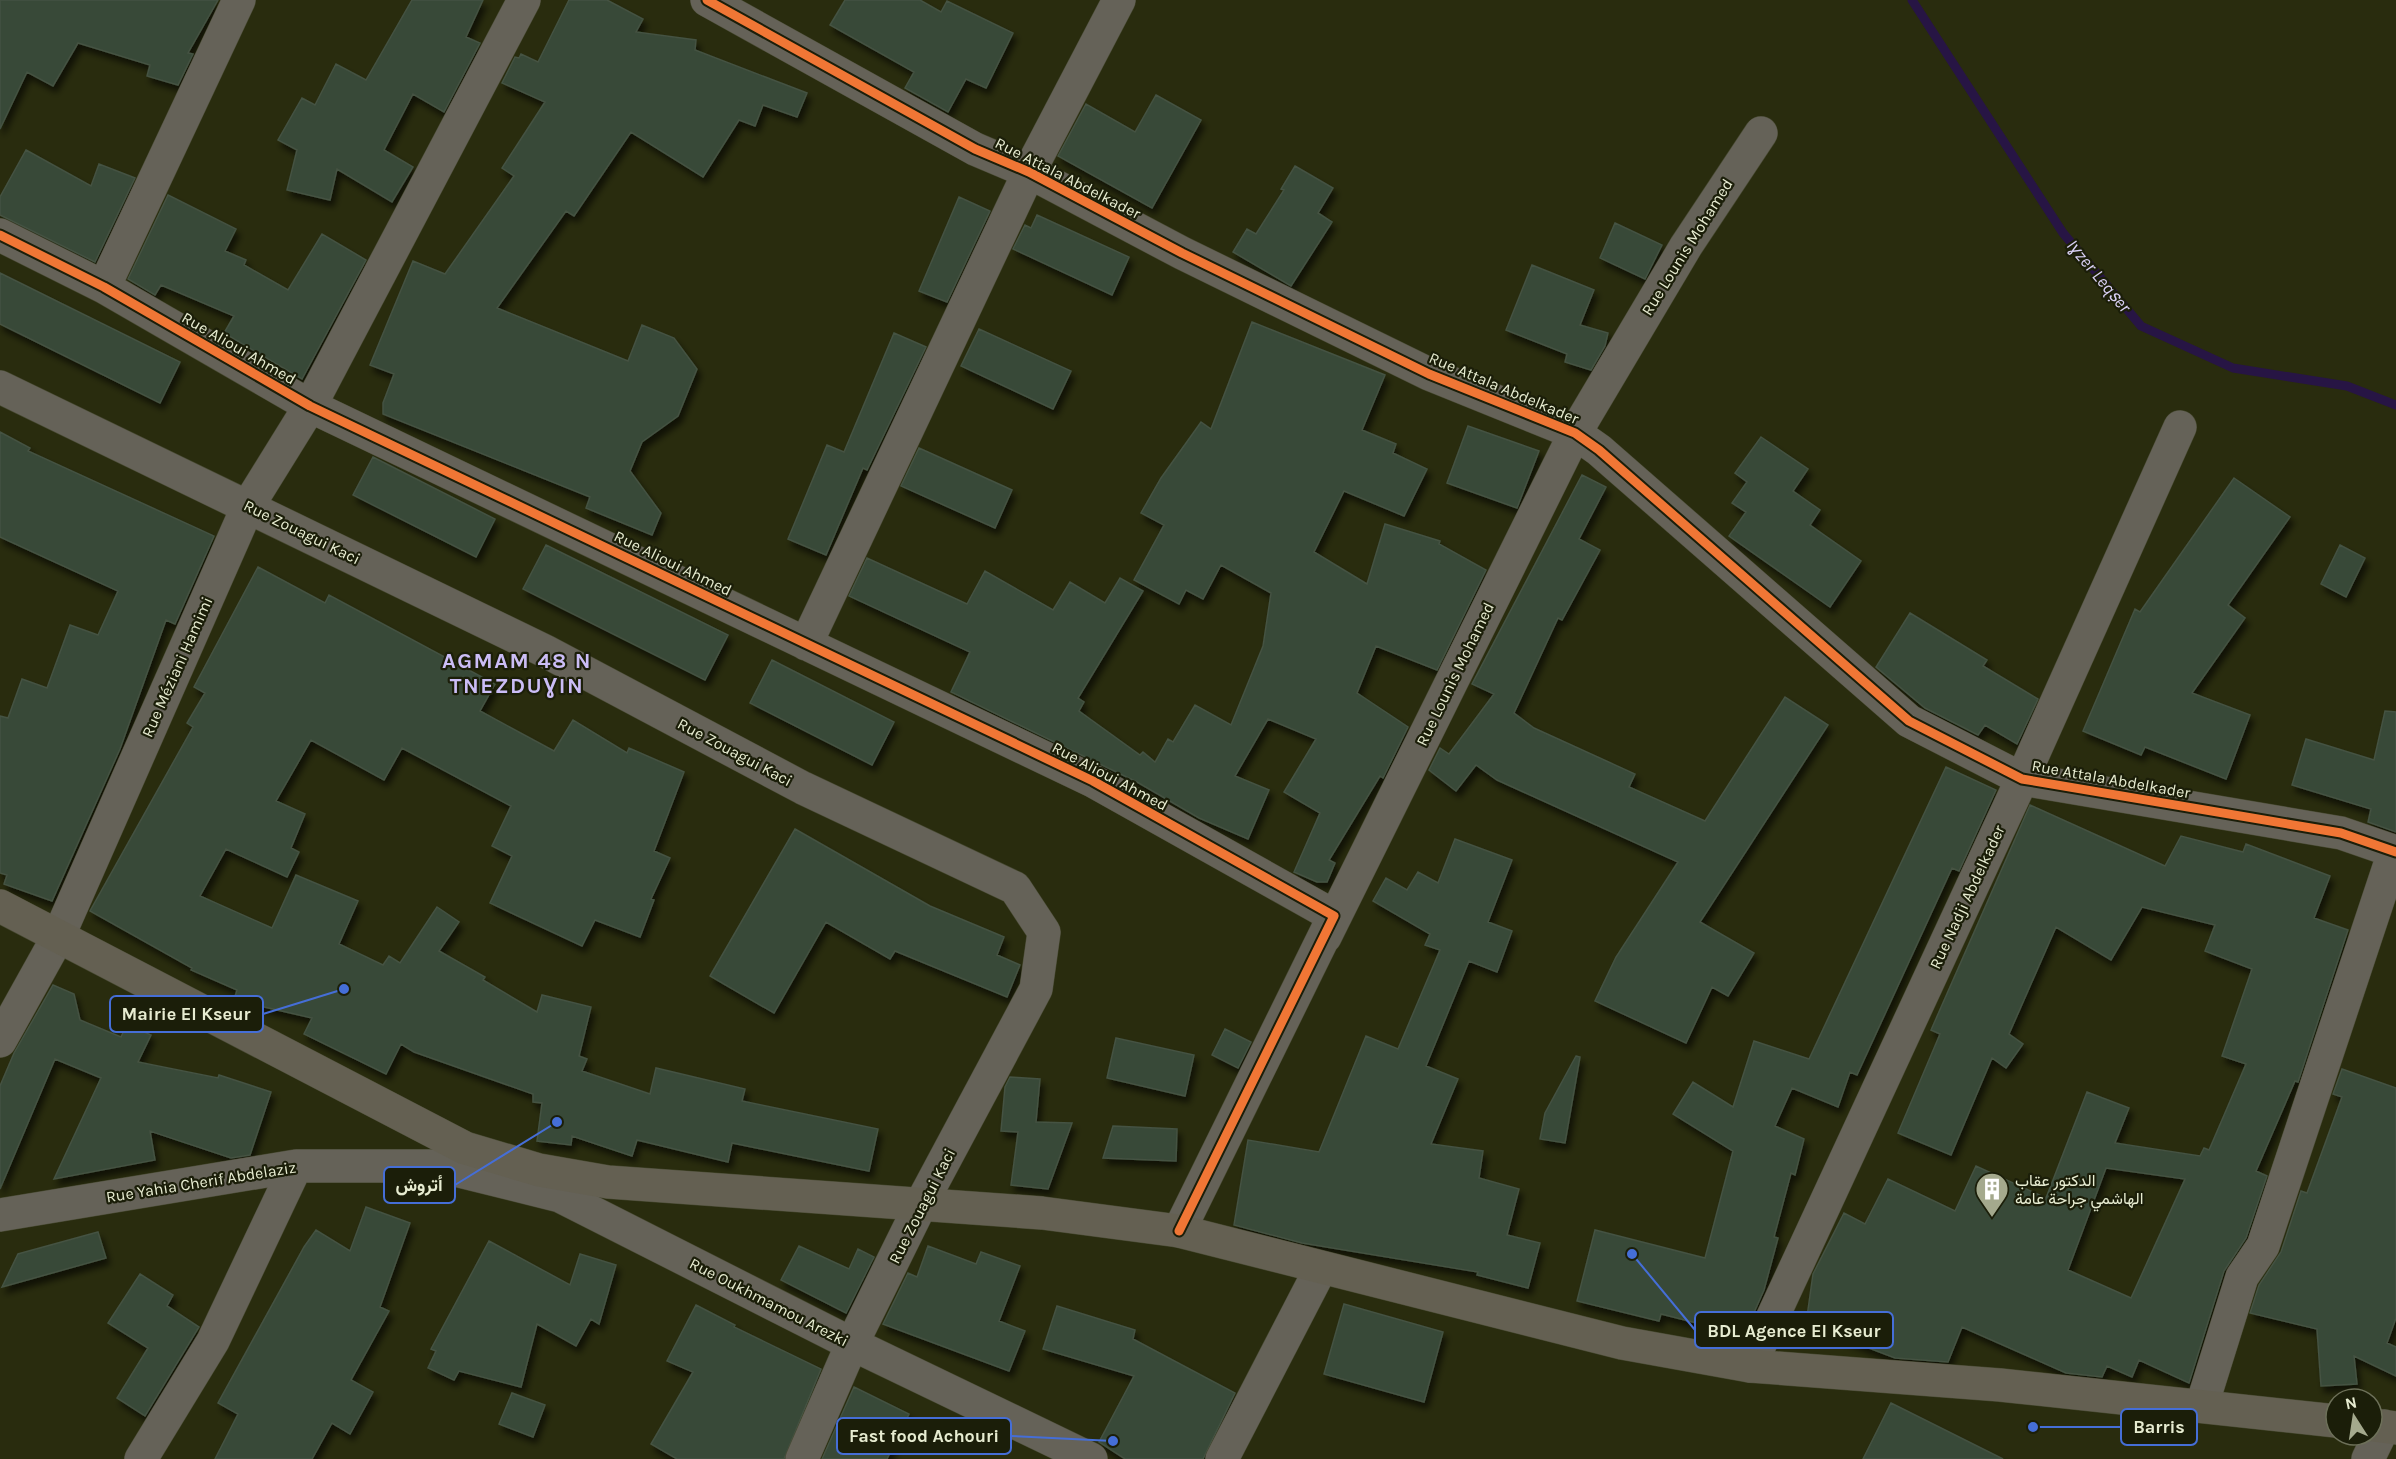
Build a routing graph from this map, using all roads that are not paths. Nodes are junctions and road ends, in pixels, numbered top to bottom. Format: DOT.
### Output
graph roads {
  1 [pos="239,0"];
  2 [pos="524,0"];
  3 [pos="707,0"];
  4 [pos="1119,0"];
  5 [pos="1761,133"];
  6 [pos="1029,172"];
  7 [pos="0,235"];
  8 [pos="104,287"];
  9 [pos="0,387"];
  10 [pos="310,406"];
  11 [pos="2180,427"];
  12 [pos="1575,433"];
  13 [pos="248,506"];
  14 [pos="806,644"];
  15 [pos="2022,779"];
  16 [pos="2395,852"];
  17 [pos="0,906"];
  18 [pos="59,935"];
  19 [pos="0,1041"];
  20 [pos="296,1166"];
  21 [pos="439,1166"];
  22 [pos="921,1204"];
  23 [pos="0,1215"];
  24 [pos="1179,1231"];
  25 [pos="1321,1268"];
  26 [pos="852,1344"];
  27 [pos="1750,1366"];
  28 [pos="2202,1406"];
  29 [pos="2324,1420"];
  30 [pos="141,1459"];
  31 [pos="802,1459"];
  32 [pos="1091,1459"];
  33 [pos="1222,1459"];
  1 -- 8 [label="street"];
  2 -- 10 [label="street, Rue Méziani Hamimi"];
  3 -- 6 [label="street, Rue Attala Abdelkader"];
  4 -- 6 [label="street"];
  5 -- 12 [label="street, Rue Lounis Mohamed"];
  6 -- 12 [label="street, Rue Attala Abdelkader"];
  6 -- 14 [label="street"];
  7 -- 8 [label="street, Rue Alioui Ahmed"];
  8 -- 10 [label="street, Rue Alioui Ahmed"];
  9 -- 13 [label="street, Rue Zouagui Kaci"];
  10 -- 13 [label="street, Rue Méziani Hamimi"];
  10 -- 14 [label="street, Rue Alioui Ahmed"];
  11 -- 15 [label="street, Rue Nadji Abdelkader"];
  12 -- 15 [label="street, Rue Attala Abdelkader"];
  12 -- 24 [label="street, Rue Lounis Mohamed"];
  13 -- 18 [label="street, Rue Méziani Hamimi"];
  13 -- 22 [label="street, Rue Zouagui Kaci"];
  14 -- 24 [label="street, Rue Alioui Ahmed"];
  15 -- 16 [label="street, Rue Attala Abdelkader"];
  15 -- 27 [label="street, Rue Nadji Abdelkader"];
  16 -- 28 [label="street"];
  17 -- 18 [label="main road"];
  18 -- 19 [label="street, Rue Méziani Hamimi"];
  18 -- 22 [label="main road"];
  20 -- 21 [label="street, Rue Yahia Cherif Abdelaziz"];
  20 -- 23 [label="street, Rue Yahia Cherif Abdelaziz"];
  20 -- 30 [label="street"];
  21 -- 26 [label="street, Rue Oukhmamou Arezki"];
  22 -- 24 [label="main road"];
  22 -- 26 [label="street, Rue Zouagui Kaci"];
  24 -- 25 [label="main road"];
  25 -- 27 [label="main road"];
  25 -- 33 [label="street"];
  26 -- 31 [label="street, Rue Zouagui Kaci"];
  26 -- 32 [label="street, Rue Oukhmamou Arezki"];
  27 -- 28 [label="main road"];
  28 -- 29 [label="main road"];
}
